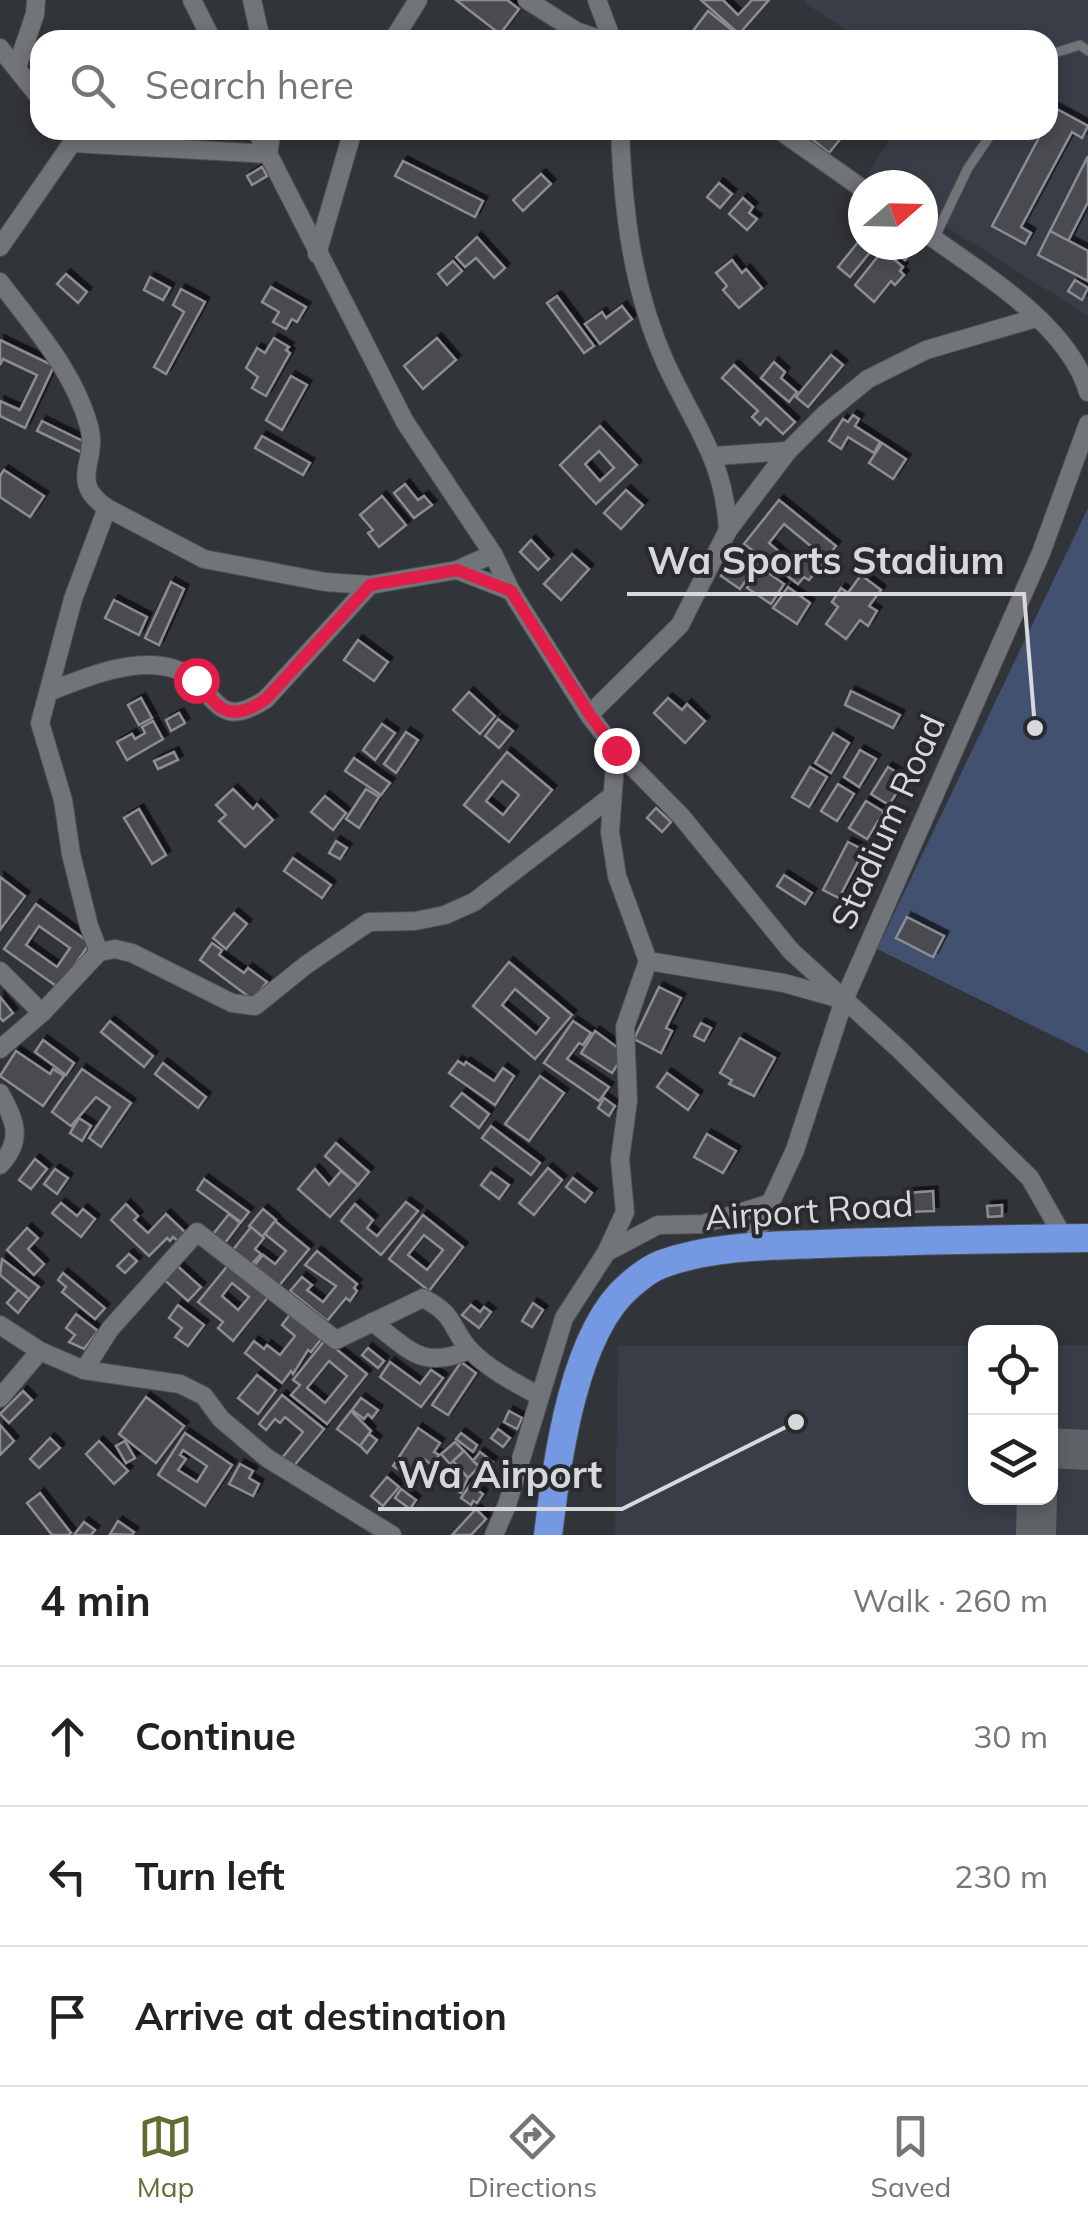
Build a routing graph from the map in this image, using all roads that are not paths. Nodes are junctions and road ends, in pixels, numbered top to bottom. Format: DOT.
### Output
graph roads {
  1 [pos="36,0"];
  2 [pos="192,0"];
  3 [pos="252,0"];
  4 [pos="418,0"];
  5 [pos="528,0"];
  6 [pos="596,0"];
  7 [pos="30,30"];
  8 [pos="207,30"];
  9 [pos="259,30"];
  10 [pos="398,30"];
  11 [pos="574,30"];
  12 [pos="608,30"];
  13 [pos="30,31"];
  14 [pos="0,48"];
  15 [pos="1088,50"];
  16 [pos="1058,52"];
  17 [pos="17,67"];
  18 [pos="30,81"];
  19 [pos="68,140"];
  20 [pos="131,140"];
  21 [pos="261,140"];
  22 [pos="270,140"];
  23 [pos="350,140"];
  24 [pos="621,140"];
  25 [pos="793,140"];
  26 [pos="987,140"];
  27 [pos="268,154"];
  28 [pos="848,178"];
  29 [pos="938,220"];
  30 [pos="938,242"];
  31 [pos="0,247"];
  32 [pos="317,254"];
  33 [pos="2,289"];
  34 [pos="1036,318"];
  35 [pos="1088,392"];
  36 [pos="1088,424"];
  37 [pos="788,451"];
  38 [pos="714,456"];
  39 [pos="107,508"];
  40 [pos="728,530"];
  41 [pos="493,554"];
  42 [pos="457,570"];
  43 [pos="370,585"];
  44 [pos="511,591"];
  45 [pos="51,691"];
  46 [pos="590,715"];
  47 [pos="616,750"];
  48 [pos="612,796"];
  49 [pos="100,952"];
  50 [pos="648,962"];
  51 [pos="0,971"];
  52 [pos="844,1000"];
  53 [pos="42,1013"];
  54 [pos="0,1049"];
  55 [pos="0,1094"];
  56 [pos="0,1165"];
  57 [pos="771,1203"];
  58 [pos="1076,1238"];
  59 [pos="750,1247"];
  60 [pos="606,1253"];
  61 [pos="372,1322"];
  62 [pos="0,1325"];
  63 [pos="470,1350"];
  64 [pos="40,1351"];
  65 [pos="84,1370"];
  66 [pos="539,1396"];
  67 [pos="0,1398"];
  68 [pos="392,1535"];
  69 [pos="494,1535"];
  70 [pos="548,1535"];
  1 -- 7 [label="street"];
  2 -- 8 [label="street"];
  3 -- 9 [label="street"];
  4 -- 10 [label="street"];
  5 -- 11 [label="street"];
  6 -- 12 [label="street"];
  13 -- 17 [label="street"];
  14 -- 17 [label="street"];
  15 -- 16 [label="lane"];
  17 -- 18 [label="street"];
  19 -- 31 [label="street"];
  20 -- 27 [label="street"];
  21 -- 27 [label="street"];
  22 -- 27 [label="street"];
  23 -- 32 [label="street"];
  24 -- 38 [label="street"];
  25 -- 28 [label="street"];
  26 -- 29 [label="lane"];
  27 -- 32 [label="street"];
  30 -- 34 [label="street"];
  32 -- 41 [label="street"];
  33 -- 39 [label="street"];
  34 -- 35 [label="street"];
  34 -- 37 [label="street"];
  36 -- 52 [label="street, Stadium Road"];
  37 -- 38 [label="street"];
  37 -- 40 [label="street"];
  38 -- 40 [label="street"];
  39 -- 43 [label="street"];
  39 -- 45 [label="street"];
  40 -- 46 [label="street"];
  41 -- 42 [label="street"];
  41 -- 44 [label="street"];
  42 -- 43 [label="street"];
  42 -- 44 [label="street"];
  43 -- 45 [label="street"];
  44 -- 46 [label="street"];
  45 -- 49 [label="street"];
  46 -- 47 [label="street"];
  47 -- 48 [label="street"];
  47 -- 52 [label="street"];
  48 -- 49 [label="street"];
  48 -- 50 [label="street"];
  49 -- 53 [label="street"];
  50 -- 52 [label="street"];
  50 -- 60 [label="street"];
  51 -- 53 [label="street"];
  52 -- 57 [label="street, Stadium Road"];
  52 -- 58 [label="street"];
  53 -- 54 [label="street"];
  55 -- 56 [label="street"];
  57 -- 59 [label="street, Stadium Road"];
  57 -- 60 [label="street"];
  58 -- 59 [label="highway, Airport Road"];
  59 -- 70 [label="highway, Airport Road"];
  60 -- 66 [label="street"];
  61 -- 63 [label="street"];
  61 -- 63 [label="street"];
  61 -- 65 [label="street"];
  62 -- 64 [label="street"];
  63 -- 66 [label="street"];
  64 -- 65 [label="street"];
  64 -- 67 [label="street"];
  65 -- 68 [label="street"];
  66 -- 69 [label="street"];
}
